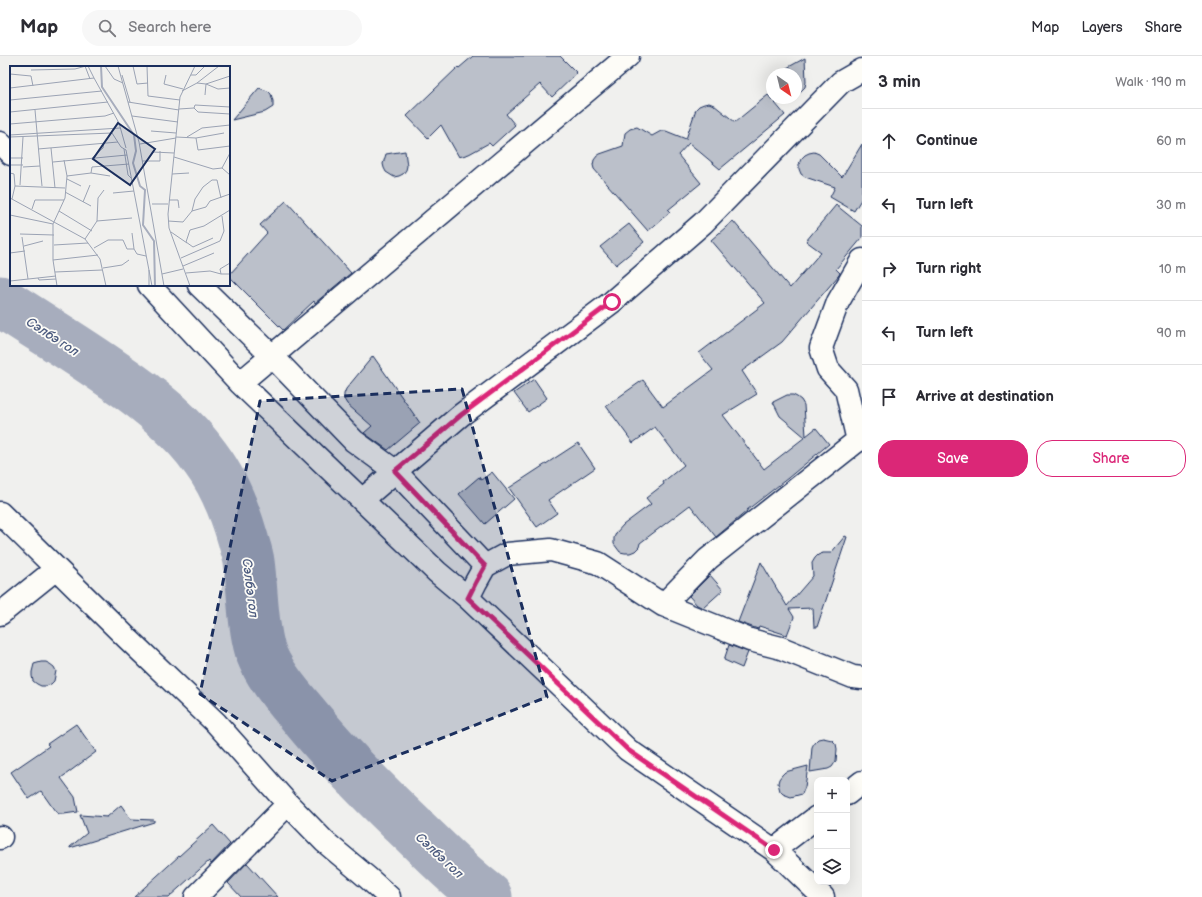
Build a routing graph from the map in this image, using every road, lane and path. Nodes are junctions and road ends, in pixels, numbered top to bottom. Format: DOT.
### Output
graph roads {
  1 [pos="628,56"];
  2 [pos="862,70"];
  3 [pos="0,143"];
  4 [pos="10,153"];
  5 [pos="862,260"];
  6 [pos="150,286"];
  7 [pos="200,286"];
  8 [pos="272,356"];
  9 [pos="240,383"];
  10 [pos="860,439"];
  11 [pos="395,471"];
  12 [pos="362,500"];
  13 [pos="0,513"];
  14 [pos="485,566"];
  15 [pos="56,569"];
  16 [pos="468,598"];
  17 [pos="663,605"];
  18 [pos="0,614"];
  19 [pos="862,678"];
  20 [pos="862,782"];
  21 [pos="850,792"];
  22 [pos="288,804"];
  23 [pos="814,819"];
  24 [pos="774,850"];
  25 [pos="196,897"];
  26 [pos="388,897"];
  27 [pos="823,897"];
  1 -- 8 [label="street"];
  2 -- 11 [label="street"];
  3 -- 4 [label="street"];
  5 -- 10 [label="street"];
  6 -- 9 [label="street"];
  7 -- 8 [label="street"];
  8 -- 9 [label="street"];
  8 -- 11 [label="street"];
  9 -- 12 [label="street"];
  10 -- 17 [label="street"];
  11 -- 12 [label="street"];
  11 -- 14 [label="street"];
  12 -- 16 [label="street"];
  13 -- 15 [label="street"];
  14 -- 16 [label="street"];
  14 -- 17 [label="street"];
  15 -- 18 [label="street"];
  15 -- 22 [label="street"];
  16 -- 24 [label="street"];
  17 -- 19 [label="street"];
  20 -- 21 [label="street"];
  22 -- 25 [label="street"];
  22 -- 26 [label="street"];
  23 -- 24 [label="street"];
  24 -- 27 [label="street"];
}
